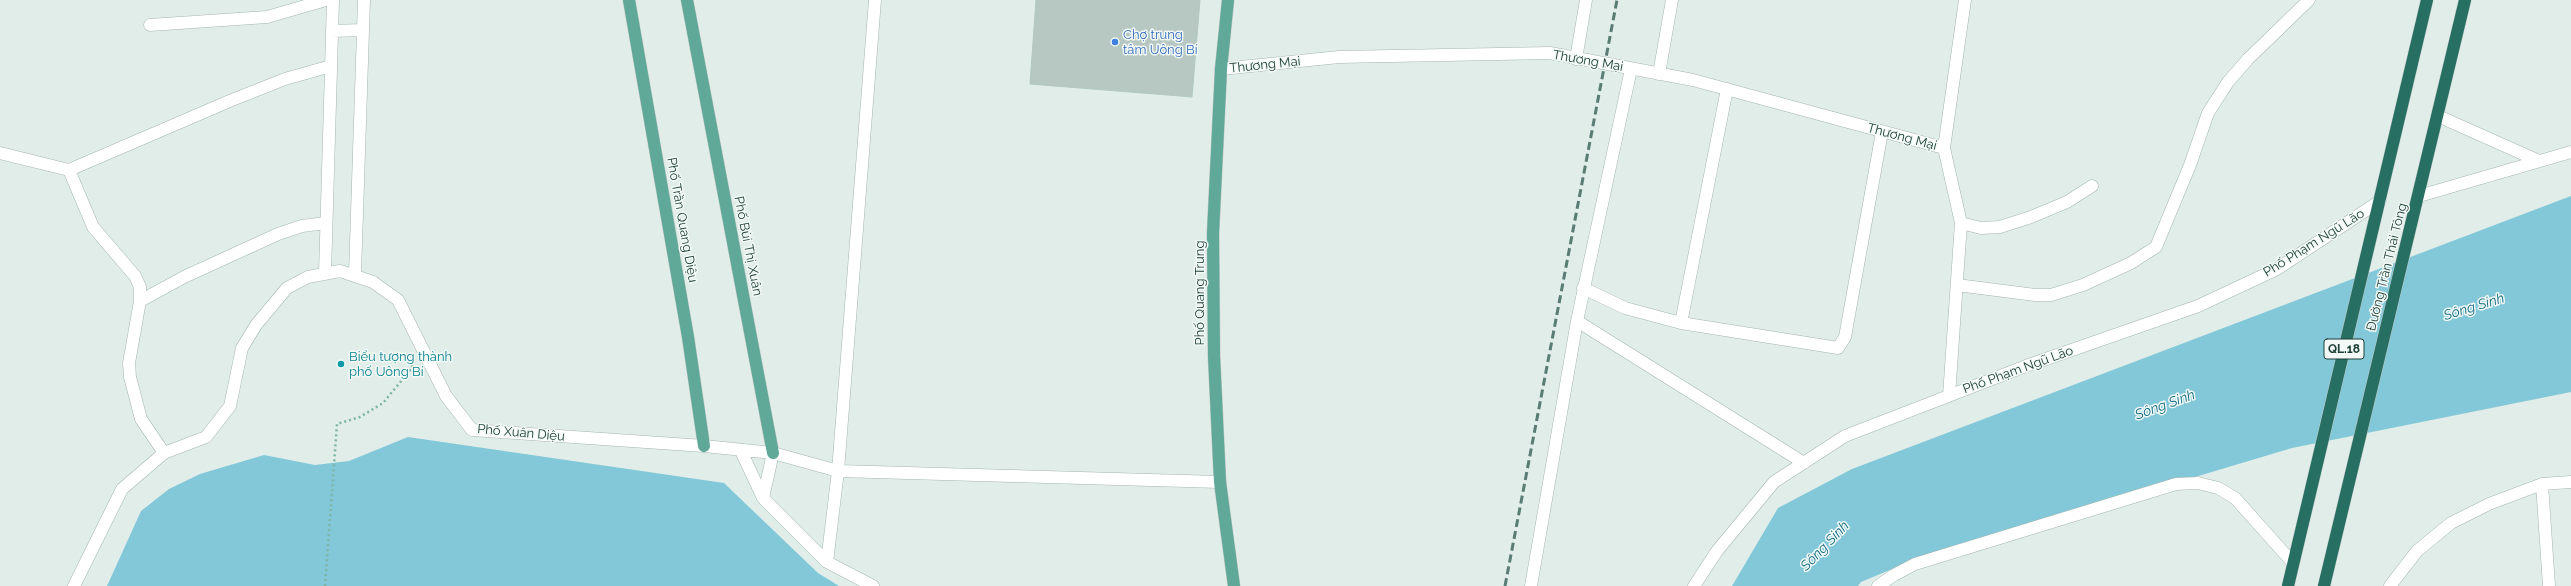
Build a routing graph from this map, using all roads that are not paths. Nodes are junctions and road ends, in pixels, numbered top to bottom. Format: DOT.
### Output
graph roads {
  1 [pos="326,0"];
  2 [pos="333,0"];
  3 [pos="364,0"];
  4 [pos="629,0"];
  5 [pos="687,0"];
  6 [pos="875,0"];
  7 [pos="1228,0"];
  8 [pos="1586,0"];
  9 [pos="1672,0"];
  10 [pos="1965,0"];
  11 [pos="2309,0"];
  12 [pos="2427,0"];
  13 [pos="2465,0"];
  14 [pos="150,25"];
  15 [pos="364,30"];
  16 [pos="332,31"];
  17 [pos="1576,58"];
  18 [pos="331,66"];
  19 [pos="1222,69"];
  20 [pos="1631,69"];
  21 [pos="1659,74"];
  22 [pos="1727,89"];
  23 [pos="2438,116"];
  24 [pos="1882,132"];
  25 [pos="1944,148"];
  26 [pos="2571,152"];
  27 [pos="0,153"];
  28 [pos="2539,161"];
  29 [pos="69,170"];
  30 [pos="2092,186"];
  31 [pos="2419,196"];
  32 [pos="2380,202"];
  33 [pos="326,223"];
  34 [pos="1961,223"];
  35 [pos="325,274"];
  36 [pos="355,274"];
  37 [pos="1957,286"];
  38 [pos="1584,288"];
  39 [pos="140,301"];
  40 [pos="1577,321"];
  41 [pos="1681,323"];
  42 [pos="1949,396"];
  43 [pos="704,446"];
  44 [pos="741,450"];
  45 [pos="164,453"];
  46 [pos="773,453"];
  47 [pos="1804,462"];
  48 [pos="838,472"];
  49 [pos="1220,482"];
  50 [pos="2571,482"];
  51 [pos="2542,484"];
  52 [pos="763,498"];
  53 [pos="827,562"];
  54 [pos="2293,563"];
  55 [pos="74,586"];
  56 [pos="873,586"];
  57 [pos="1234,586"];
  58 [pos="1531,586"];
  59 [pos="1694,586"];
  60 [pos="1878,586"];
  61 [pos="2288,586"];
  62 [pos="2324,586"];
  63 [pos="2390,586"];
  64 [pos="2549,586"];
  1 -- 14 [label="street"];
  2 -- 16 [label="street"];
  3 -- 15 [label="street"];
  4 -- 43 [label="main road, Phố Trần Quang Diệu"];
  5 -- 46 [label="main road, Phố Bùi Thị Xuân"];
  6 -- 48 [label="street"];
  7 -- 19 [label="main road, Phố Quang Trung"];
  8 -- 17 [label="street"];
  9 -- 21 [label="street"];
  10 -- 25 [label="street"];
  11 -- 37 [label="street"];
  12 -- 32 [label="highway, Đường Trần Thái Tông / QL.18"];
  13 -- 23 [label="highway, Đường Trần Thái Tông"];
  15 -- 16 [label="street"];
  15 -- 36 [label="street"];
  16 -- 18 [label="street"];
  17 -- 19 [label="street, Thương Mại"];
  17 -- 20 [label="street, Thương Mại"];
  18 -- 29 [label="street"];
  18 -- 33 [label="street"];
  19 -- 49 [label="main road, Phố Quang Trung"];
  20 -- 21 [label="street, Thương Mại"];
  20 -- 38 [label="street"];
  21 -- 22 [label="street, Thương Mại"];
  22 -- 24 [label="street, Thương Mại"];
  22 -- 41 [label="street"];
  23 -- 28 [label="street"];
  23 -- 31 [label="highway, Đường Trần Thái Tông"];
  24 -- 25 [label="street, Thương Mại"];
  24 -- 41 [label="street"];
  25 -- 34 [label="street"];
  26 -- 28 [label="street"];
  27 -- 29 [label="street"];
  28 -- 31 [label="street"];
  29 -- 39 [label="street"];
  30 -- 34 [label="street"];
  31 -- 62 [label="highway, Đường Trần Thái Tông"];
  32 -- 42 [label="street, Phố Phạm Ngũ Lão"];
  32 -- 54 [label="highway, Đường Trần Thái Tông / QL.18"];
  33 -- 35 [label="street"];
  33 -- 39 [label="street"];
  34 -- 37 [label="street"];
  35 -- 36 [label="street, Phố Xuân Diệu"];
  35 -- 45 [label="street, Phố Xuân Diệu"];
  36 -- 43 [label="street, Phố Xuân Diệu"];
  37 -- 42 [label="street"];
  38 -- 40 [label="street"];
  38 -- 41 [label="street"];
  39 -- 45 [label="street"];
  40 -- 47 [label="street"];
  40 -- 58 [label="street"];
  42 -- 47 [label="street, Phố Phạm Ngũ Lão"];
  43 -- 44 [label="street, Phố Xuân Diệu"];
  44 -- 46 [label="street, Phố Xuân Diệu"];
  44 -- 52 [label="street"];
  45 -- 55 [label="street, Phố Xuân Diệu"];
  46 -- 48 [label="street, Phố Xuân Diệu"];
  46 -- 52 [label="street, Phố Bùi Thị Xuân"];
  47 -- 59 [label="street, Phố Phạm Ngũ Lão"];
  48 -- 49 [label="street, Phố Xuân Diệu"];
  48 -- 53 [label="street"];
  49 -- 57 [label="main road, Phố Quang Trung"];
  50 -- 51 [label="street"];
  51 -- 63 [label="street"];
  51 -- 64 [label="street"];
  52 -- 53 [label="street"];
  53 -- 56 [label="street"];
  54 -- 60 [label="street"];
  54 -- 61 [label="highway, Đường Trần Thái Tông / QL.18"];
}
